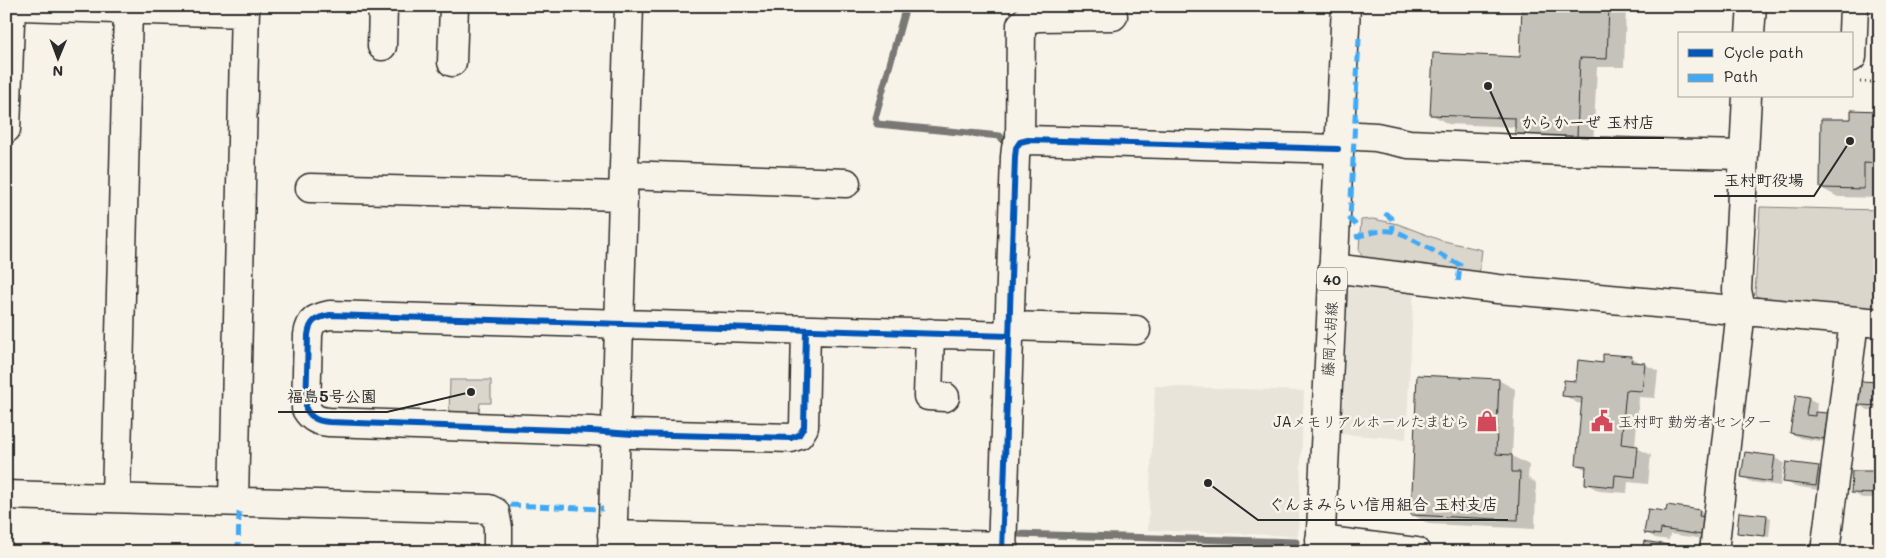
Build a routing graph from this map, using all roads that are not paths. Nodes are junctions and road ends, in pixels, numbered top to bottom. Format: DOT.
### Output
graph roads {
  1 [pos="383,6"];
  2 [pos="454,6"];
  3 [pos="628,6"];
  4 [pos="1346,6"];
  5 [pos="1752,6"];
  6 [pos="1854,6"];
  7 [pos="128,9"];
  8 [pos="245,10"];
  9 [pos="1113,16"];
  10 [pos="1750,32"];
  11 [pos="1853,32"];
  12 [pos="382,46"];
  13 [pos="452,62"];
  14 [pos="1747,98"];
  15 [pos="6,128"];
  16 [pos="1020,142"];
  17 [pos="1339,142"];
  18 [pos="1744,155"];
  19 [pos="846,182"];
  20 [pos="624,186"];
  21 [pos="310,188"];
  22 [pos="1333,268"];
  23 [pos="1741,310"];
  24 [pos="1867,322"];
  25 [pos="618,325"];
  26 [pos="806,330"];
  27 [pos="1136,330"];
  28 [pos="1009,331"];
  29 [pos="930,333"];
  30 [pos="945,397"];
  31 [pos="616,432"];
  32 [pos="6,495"];
  33 [pos="116,498"];
  34 [pos="234,500"];
  35 [pos="612,543"];
  36 [pos="1320,546"];
  37 [pos="1003,549"];
  38 [pos="498,552"];
  39 [pos="1416,552"];
  40 [pos="1714,552"];
  41 [pos="1825,552"];
  1 -- 12 [label="street"];
  2 -- 13 [label="street"];
  3 -- 20 [label="street"];
  4 -- 17 [label="street, 藤岡大胡線 / 40"];
  5 -- 10 [label="street"];
  6 -- 11 [label="street"];
  7 -- 8 [label="street"];
  7 -- 15 [label="street"];
  7 -- 33 [label="street"];
  8 -- 34 [label="street"];
  9 -- 16 [label="street"];
  14 -- 18 [label="street"];
  16 -- 17 [label="street"];
  16 -- 28 [label="street"];
  17 -- 18 [label="street"];
  17 -- 22 [label="street, 藤岡大胡線 / 40"];
  18 -- 23 [label="street"];
  19 -- 20 [label="street"];
  20 -- 21 [label="street"];
  20 -- 25 [label="street"];
  22 -- 23 [label="street"];
  22 -- 36 [label="street, 藤岡大胡線 / 40"];
  23 -- 24 [label="street"];
  23 -- 40 [label="street"];
  24 -- 41 [label="street"];
  25 -- 26 [label="street"];
  25 -- 31 [label="street"];
  25 -- 31 [label="street"];
  26 -- 29 [label="street"];
  26 -- 31 [label="street"];
  27 -- 28 [label="street"];
  28 -- 29 [label="street"];
  28 -- 37 [label="street"];
  29 -- 30 [label="street"];
  31 -- 35 [label="street"];
  32 -- 33 [label="street"];
  33 -- 34 [label="street"];
  34 -- 38 [label="street"];
  35 -- 37 [label="street"];
  36 -- 39 [label="street"];
}
